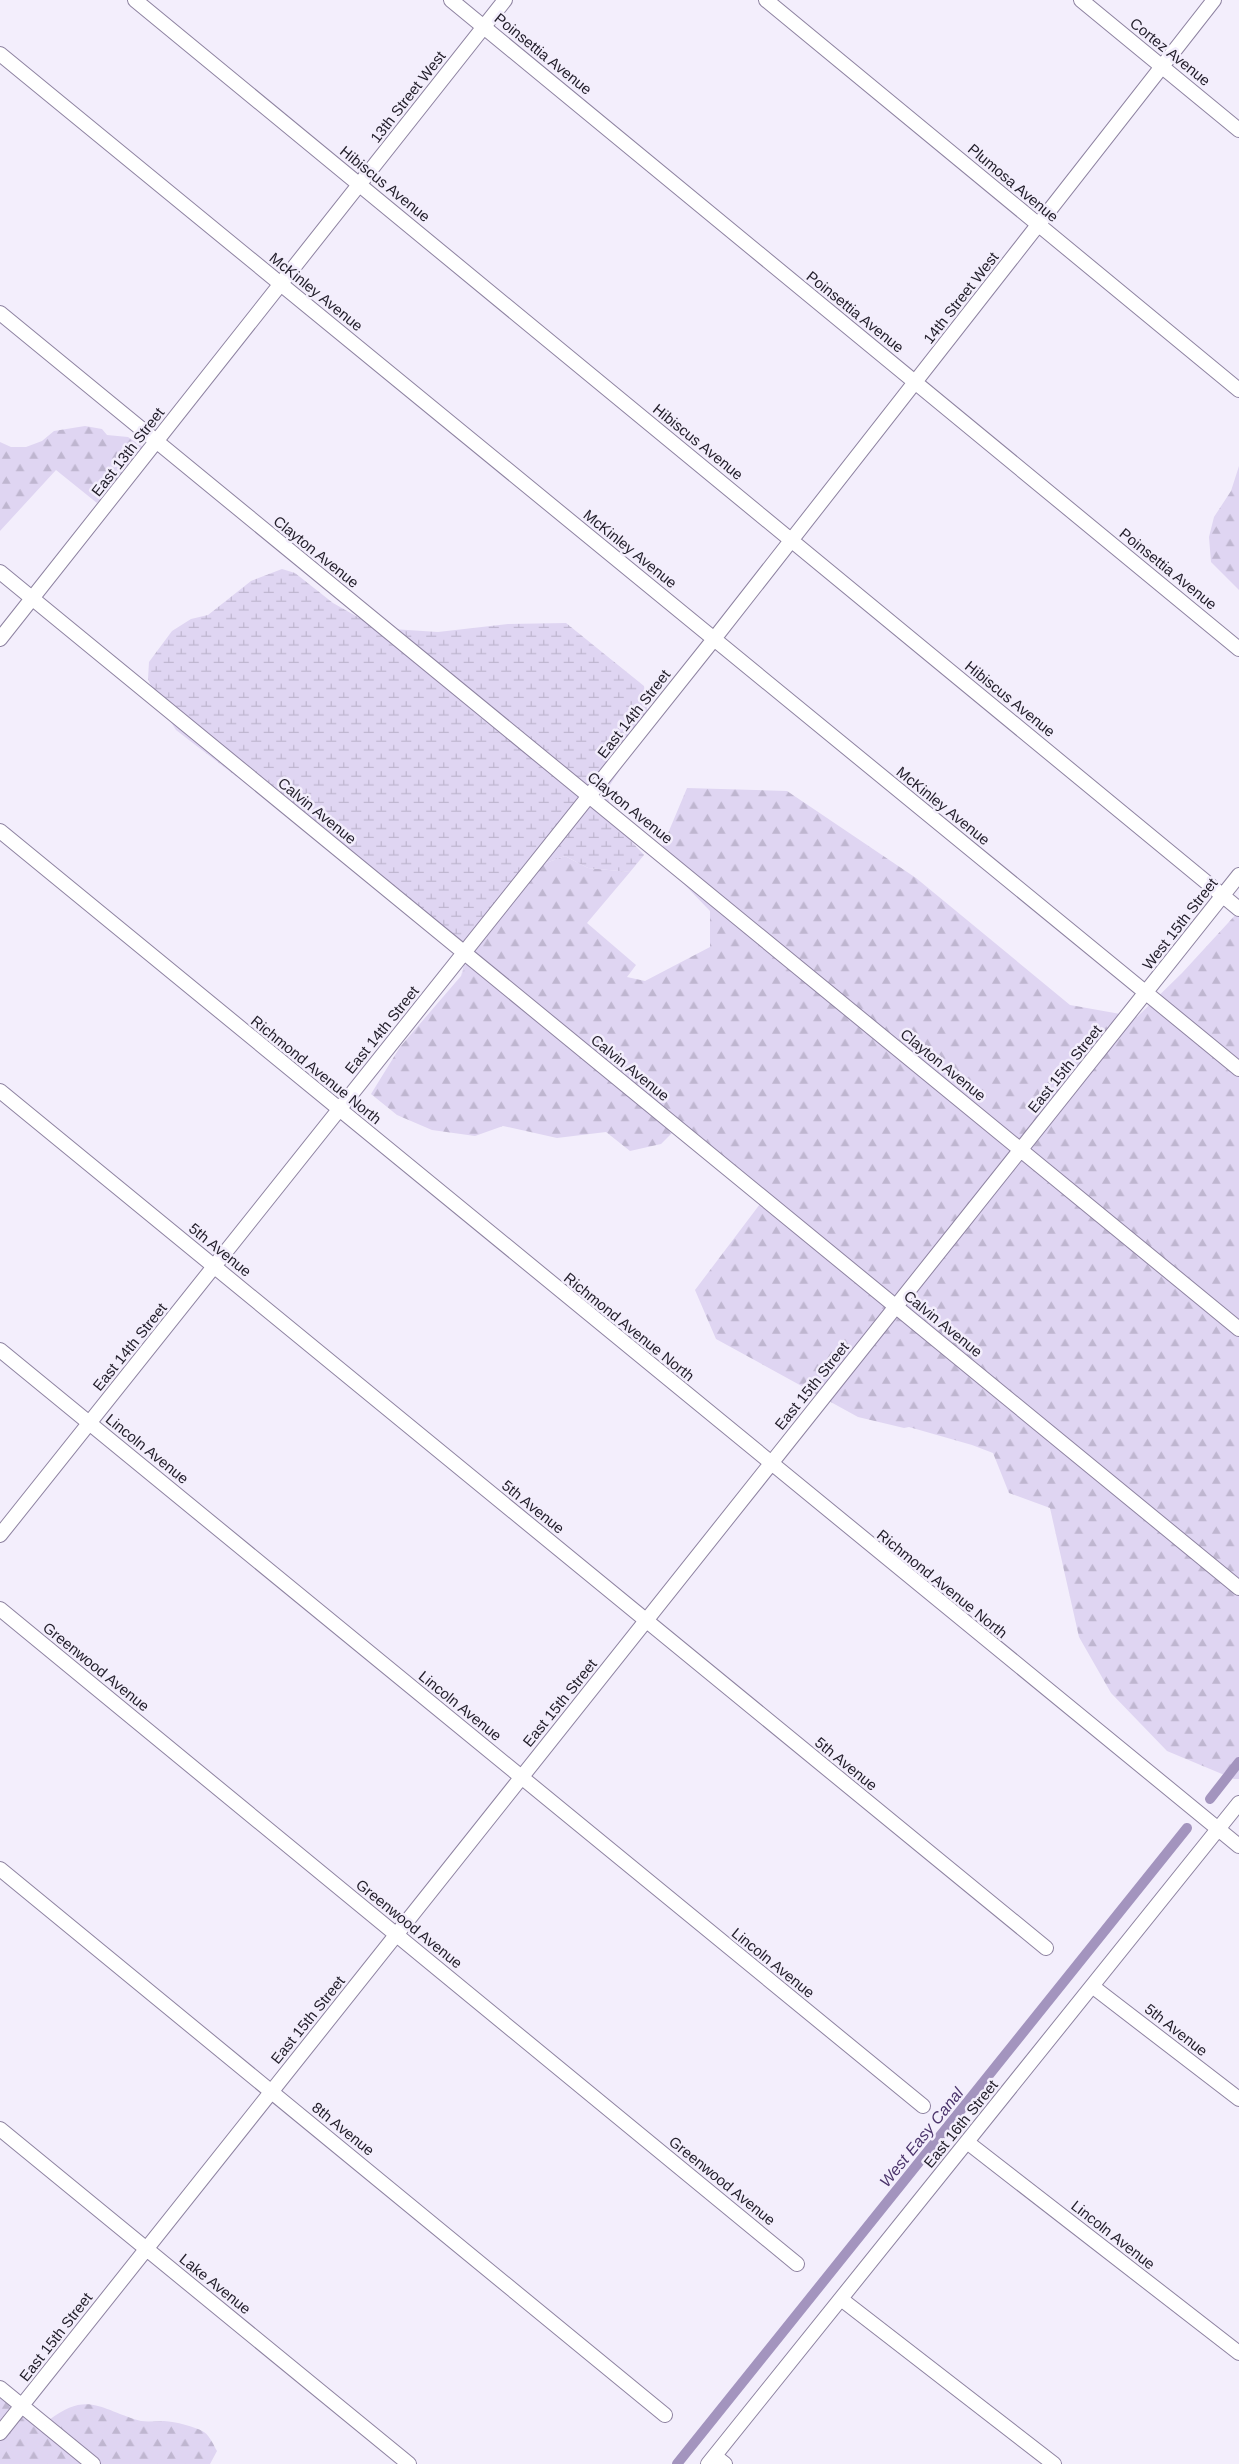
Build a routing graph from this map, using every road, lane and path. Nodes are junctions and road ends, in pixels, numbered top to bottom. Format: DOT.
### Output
graph roads {
  1 [pos="135,0"];
  2 [pos="451,0"];
  3 [pos="505,0"];
  4 [pos="766,0"];
  5 [pos="1081,0"];
  6 [pos="1214,0"];
  7 [pos="484,27"];
  8 [pos="0,54"];
  9 [pos="1162,66"];
  10 [pos="1239,130"];
  11 [pos="360,185"];
  12 [pos="1038,225"];
  13 [pos="281,284"];
  14 [pos="0,313"];
  15 [pos="915,382"];
  16 [pos="1239,390"];
  17 [pos="156,441"];
  18 [pos="792,540"];
  19 [pos="0,572"];
  20 [pos="32,599"];
  21 [pos="0,639"];
  22 [pos="714,639"];
  23 [pos="1239,649"];
  24 [pos="589,796"];
  25 [pos="0,832"];
  26 [pos="1239,875"];
  27 [pos="1223,896"];
  28 [pos="1239,909"];
  29 [pos="464,953"];
  30 [pos="1146,993"];
  31 [pos="1239,1069"];
  32 [pos="0,1091"];
  33 [pos="339,1109"];
  34 [pos="1021,1150"];
  35 [pos="214,1267"];
  36 [pos="896,1307"];
  37 [pos="1239,1329"];
  38 [pos="0,1350"];
  39 [pos="90,1423"];
  40 [pos="771,1464"];
  41 [pos="0,1536"];
  42 [pos="1239,1588"];
  43 [pos="0,1609"];
  44 [pos="646,1621"];
  45 [pos="521,1777"];
  46 [pos="1239,1803"];
  47 [pos="1218,1830"];
  48 [pos="1239,1846"];
  49 [pos="0,1870"];
  50 [pos="397,1935"];
  51 [pos="1046,1948"];
  52 [pos="1092,1986"];
  53 [pos="272,2092"];
  54 [pos="1239,2099"];
  55 [pos="923,2106"];
  56 [pos="0,2129"];
  57 [pos="967,2142"];
  58 [pos="146,2249"];
  59 [pos="797,2264"];
  60 [pos="841,2299"];
  61 [pos="1239,2353"];
  62 [pos="0,2388"];
  63 [pos="22,2406"];
  64 [pos="665,2415"];
  65 [pos="0,2433"];
  66 [pos="716,2461"];
  67 [pos="93,2464"];
  68 [pos="409,2464"];
  69 [pos="1054,2464"];
  1 -- 11 [label="street, Hibiscus Avenue"];
  2 -- 7 [label="street, Poinsettia Avenue"];
  3 -- 7 [label="street, 13th Street West"];
  4 -- 12 [label="street, Plumosa Avenue"];
  5 -- 9 [label="street, Cortez Avenue"];
  6 -- 9 [label="street, 14th Street West"];
  7 -- 11 [label="street, 13th Street West"];
  7 -- 15 [label="street, Poinsettia Avenue"];
  8 -- 13 [label="street, McKinley Avenue"];
  9 -- 10 [label="street, Cortez Avenue"];
  9 -- 12 [label="street, 14th Street West"];
  11 -- 13 [label="street, 13th Street West"];
  11 -- 18 [label="street, Hibiscus Avenue"];
  12 -- 15 [label="street, 14th Street West"];
  12 -- 16 [label="street, Plumosa Avenue"];
  13 -- 17 [label="street, East 13th Street"];
  13 -- 22 [label="street, McKinley Avenue"];
  14 -- 17 [label="street, Clayton Avenue"];
  15 -- 18 [label="street, 14th Street West"];
  15 -- 23 [label="street, Poinsettia Avenue"];
  17 -- 20 [label="street, East 13th Street"];
  17 -- 24 [label="street, Clayton Avenue"];
  18 -- 22 [label="street, 14th Street West"];
  18 -- 27 [label="street, Hibiscus Avenue"];
  19 -- 20 [label="street, Calvin Avenue"];
  20 -- 21 [label="street, East 13th Street"];
  20 -- 29 [label="street, Calvin Avenue"];
  22 -- 24 [label="street, East 14th Street"];
  22 -- 30 [label="street, McKinley Avenue"];
  24 -- 29 [label="street, East 14th Street"];
  24 -- 34 [label="street, Clayton Avenue"];
  25 -- 33 [label="street, Richmond Avenue North"];
  26 -- 27 [label="street, West 15th Street"];
  27 -- 28 [label="street, Hibiscus Avenue"];
  27 -- 30 [label="street, West 15th Street"];
  29 -- 33 [label="street, East 14th Street"];
  29 -- 36 [label="street, Calvin Avenue"];
  30 -- 31 [label="street, McKinley Avenue"];
  30 -- 34 [label="street, East 15th Street"];
  32 -- 35 [label="street, 5th Avenue"];
  33 -- 35 [label="street, East 14th Street"];
  33 -- 40 [label="street, Richmond Avenue North"];
  34 -- 36 [label="street, East 15th Street"];
  34 -- 37 [label="street, Clayton Avenue"];
  35 -- 39 [label="street, East 14th Street"];
  35 -- 44 [label="street, 5th Avenue"];
  36 -- 40 [label="street, East 15th Street"];
  36 -- 42 [label="street, Calvin Avenue"];
  38 -- 39 [label="street, Lincoln Avenue"];
  39 -- 41 [label="street, East 14th Street"];
  39 -- 45 [label="street, Lincoln Avenue"];
  40 -- 44 [label="street, East 15th Street"];
  40 -- 47 [label="street, Richmond Avenue North"];
  43 -- 50 [label="street, Greenwood Avenue"];
  44 -- 45 [label="street, East 15th Street"];
  44 -- 51 [label="street, 5th Avenue"];
  45 -- 50 [label="street, East 15th Street"];
  45 -- 55 [label="street, Lincoln Avenue"];
  46 -- 47 [label="street, East 16th Street"];
  47 -- 48 [label="street, Richmond Avenue North"];
  47 -- 52 [label="street, East 16th Street"];
  49 -- 53 [label="street, 8th Avenue"];
  50 -- 53 [label="street, East 15th Street"];
  50 -- 59 [label="street, Greenwood Avenue"];
  52 -- 54 [label="street, 5th Avenue"];
  52 -- 57 [label="street, East 16th Street"];
  53 -- 58 [label="street, East 15th Street"];
  53 -- 64 [label="street, 8th Avenue"];
  56 -- 58 [label="street, Lake Avenue"];
  57 -- 60 [label="street, East 16th Street"];
  57 -- 61 [label="street, Lincoln Avenue"];
  58 -- 63 [label="street, East 15th Street"];
  58 -- 68 [label="street, Lake Avenue"];
  60 -- 66 [label="street, East 16th Street"];
  60 -- 69 [label="street"];
  62 -- 63 [label="street"];
  63 -- 65 [label="street, East 15th Street"];
  63 -- 67 [label="street"];
}
